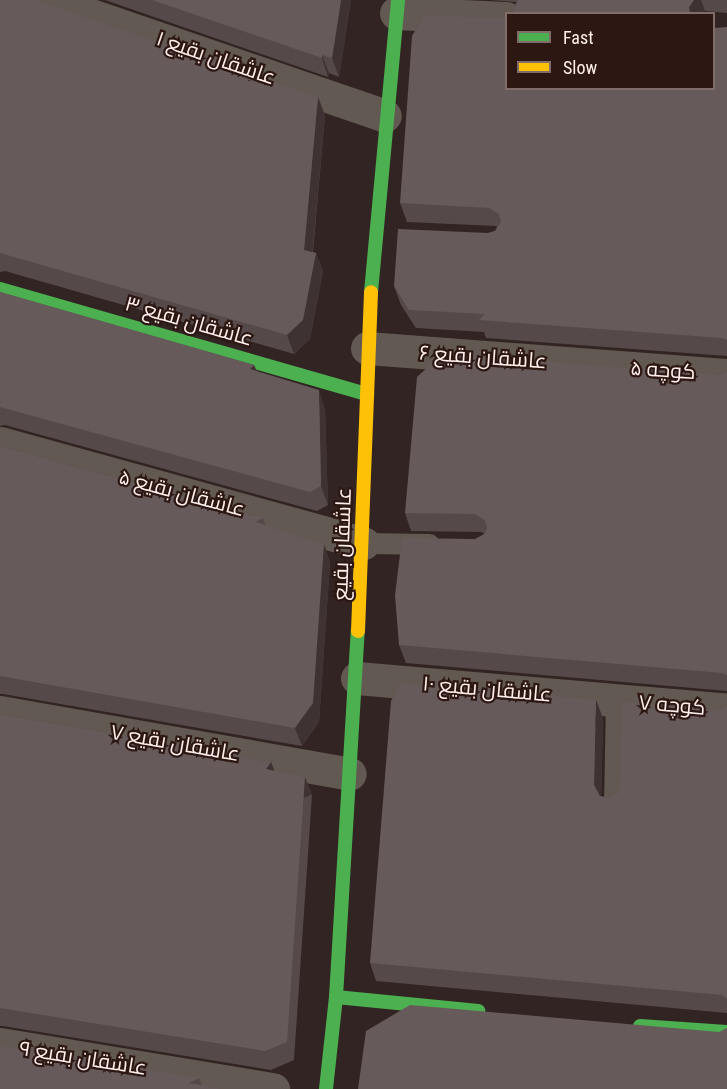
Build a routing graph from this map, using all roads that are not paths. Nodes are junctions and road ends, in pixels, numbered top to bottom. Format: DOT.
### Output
graph roads {
  1 [pos="47,0"];
  2 [pos="397,7"];
  3 [pos="505,18"];
  4 [pos="385,116"];
  5 [pos="376,233"];
  6 [pos="400,235"];
  7 [pos="0,289"];
  8 [pos="367,348"];
  9 [pos="598,366"];
  10 [pos="727,375"];
  11 [pos="367,394"];
  12 [pos="0,443"];
  13 [pos="364,543"];
  14 [pos="446,544"];
  15 [pos="357,678"];
  16 [pos="616,700"];
  17 [pos="727,710"];
  18 [pos="0,712"];
  19 [pos="350,774"];
  20 [pos="614,804"];
  21 [pos="336,998"];
  22 [pos="489,1012"];
  23 [pos="630,1025"];
  24 [pos="727,1032"];
  25 [pos="0,1044"];
  26 [pos="273,1089"];
  27 [pos="326,1089"];
  1 -- 4 [label="street, عاشقان بقیع ۱"];
  2 -- 3 [label="street"];
  2 -- 4 [label="street, عاشقان بقیع"];
  4 -- 5 [label="street, عاشقان بقیع"];
  5 -- 6 [label="lane"];
  5 -- 8 [label="street, عاشقان بقیع"];
  7 -- 11 [label="street, عاشقان بقیع ۳"];
  8 -- 9 [label="street, عاشقان بقیع ۶"];
  8 -- 11 [label="street, عاشقان بقیع"];
  9 -- 10 [label="street, کوچه ۵"];
  11 -- 13 [label="street, عاشقان بقیع"];
  12 -- 13 [label="street, عاشقان بقیع ۵"];
  13 -- 14 [label="lane"];
  13 -- 15 [label="street, عاشقان بقیع"];
  15 -- 16 [label="street, عاشقان بقیع ۱۰"];
  15 -- 19 [label="street, عاشقان بقیع"];
  16 -- 17 [label="street, کوچه ۷"];
  16 -- 20 [label="lane"];
  18 -- 19 [label="street, عاشقان بقیع ۷"];
  19 -- 21 [label="street, عاشقان بقیع"];
  21 -- 22 [label="street"];
  21 -- 27 [label="street, عاشقان بقیع"];
  23 -- 24 [label="street"];
  25 -- 26 [label="street, عاشقان بقیع ۹"];
}
